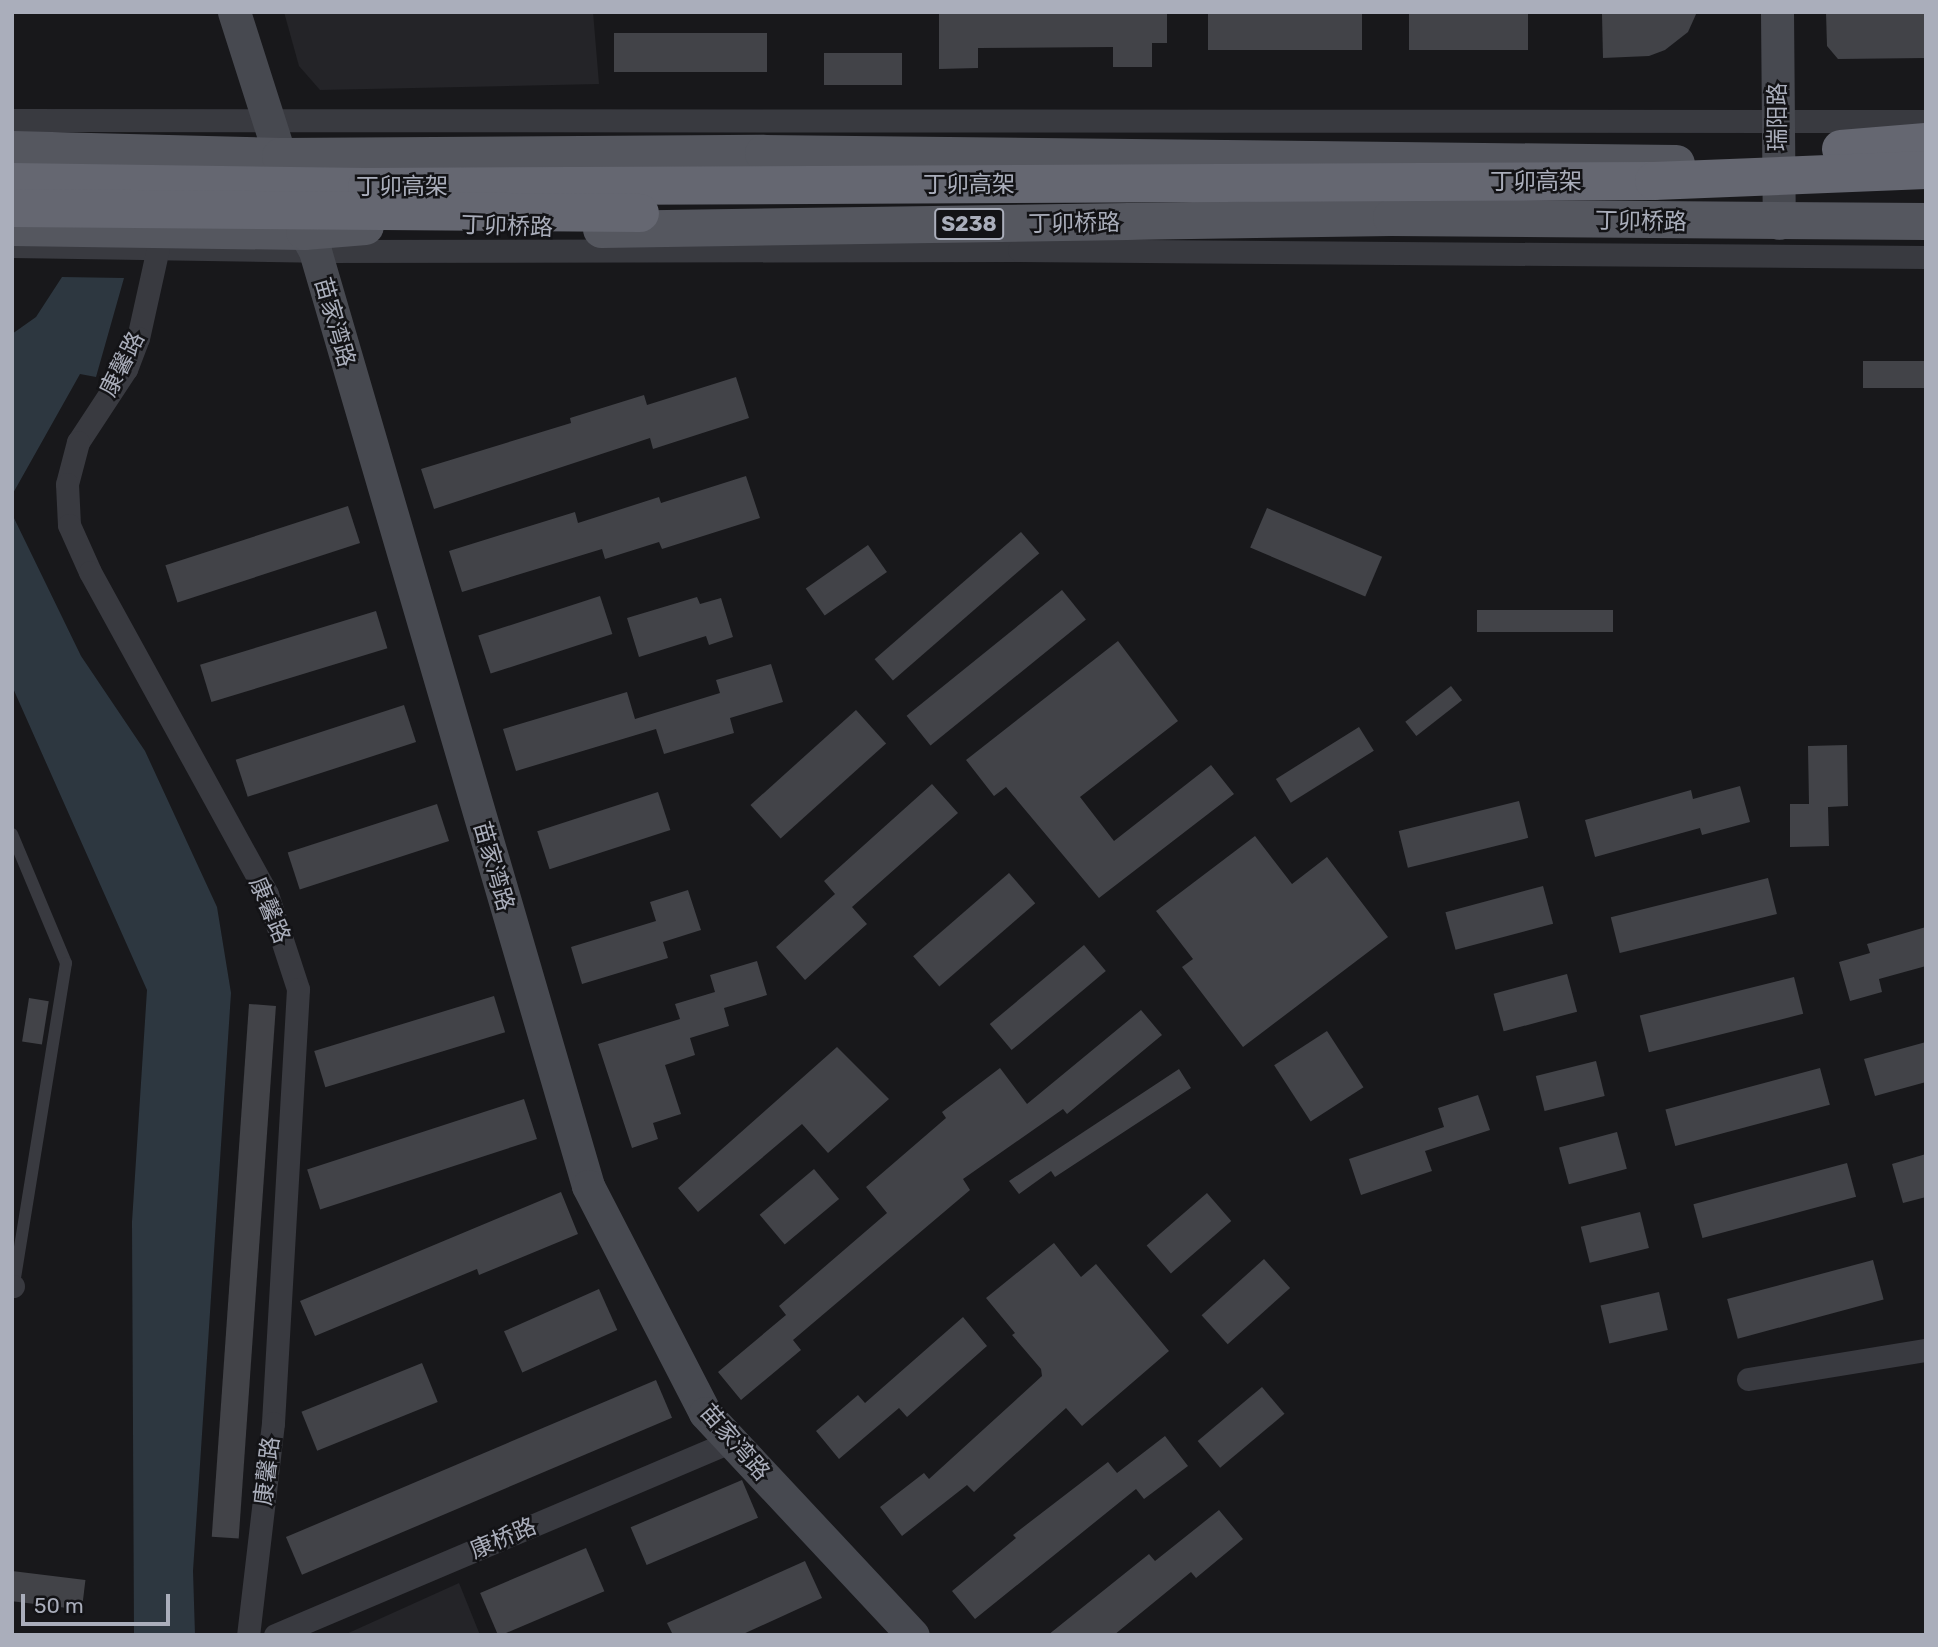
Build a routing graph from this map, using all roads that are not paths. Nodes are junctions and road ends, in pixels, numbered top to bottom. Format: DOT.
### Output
graph roads {
  1 [pos="234,12"];
  2 [pos="1777,12"];
  3 [pos="12,120"];
  4 [pos="271,120"];
  5 [pos="1926,121"];
  6 [pos="1777,124"];
  7 [pos="1926,142"];
  8 [pos="12,149"];
  9 [pos="280,156"];
  10 [pos="1926,160"];
  11 [pos="1777,164"];
  12 [pos="1926,170"];
  13 [pos="12,181"];
  14 [pos="1654,181"];
  15 [pos="1926,194"];
  16 [pos="12,208"];
  17 [pos="366,214"];
  18 [pos="1926,221"];
  19 [pos="1779,223"];
  20 [pos="12,227"];
  21 [pos="12,234"];
  22 [pos="309,241"];
  23 [pos="12,246"];
  24 [pos="158,248"];
  25 [pos="1926,257"];
  26 [pos="12,834"];
  27 [pos="13,1288"];
  28 [pos="1926,1350"];
  29 [pos="1748,1379"];
  30 [pos="731,1441"];
  31 [pos="248,1635"];
  32 [pos="275,1635"];
  33 [pos="913,1635"];
  1 -- 4 [label="street, 苗家湾路"];
  2 -- 6 [label="street, 瑞阳路"];
  3 -- 4 [label="street"];
  4 -- 6 [label="street"];
  4 -- 9 [label="street, 苗家湾路"];
  5 -- 6 [label="street"];
  6 -- 11 [label="street, 瑞阳路"];
  7 -- 14 [label="highway, bridge"];
  8 -- 9 [label="main road"];
  9 -- 11 [label="main road"];
  9 -- 22 [label="street, 苗家湾路"];
  10 -- 11 [label="main road"];
  11 -- 19 [label="street, 瑞阳路"];
  12 -- 14 [label="highway, 丁卯高架 / S238, bridge"];
  13 -- 14 [label="highway, 丁卯高架 / S238, bridge"];
  15 -- 17 [label="highway, 丁卯高架 / S238, bridge"];
  16 -- 17 [label="highway, 丁卯高架 / S238, bridge"];
  17 -- 21 [label="highway"];
  18 -- 19 [label="main road, 丁卯桥路 / S238"];
  19 -- 22 [label="main road, 丁卯桥路 / S238"];
  20 -- 22 [label="main road, 丁卯桥路 / S238"];
  22 -- 24 [label="street"];
  22 -- 25 [label="street"];
  22 -- 30 [label="street, 苗家湾路"];
  23 -- 24 [label="street"];
  24 -- 31 [label="street, 康馨路"];
  26 -- 27 [label="lane"];
  28 -- 29 [label="street"];
  30 -- 32 [label="street, 康桥路"];
  30 -- 33 [label="street, 苗家湾路"];
}
